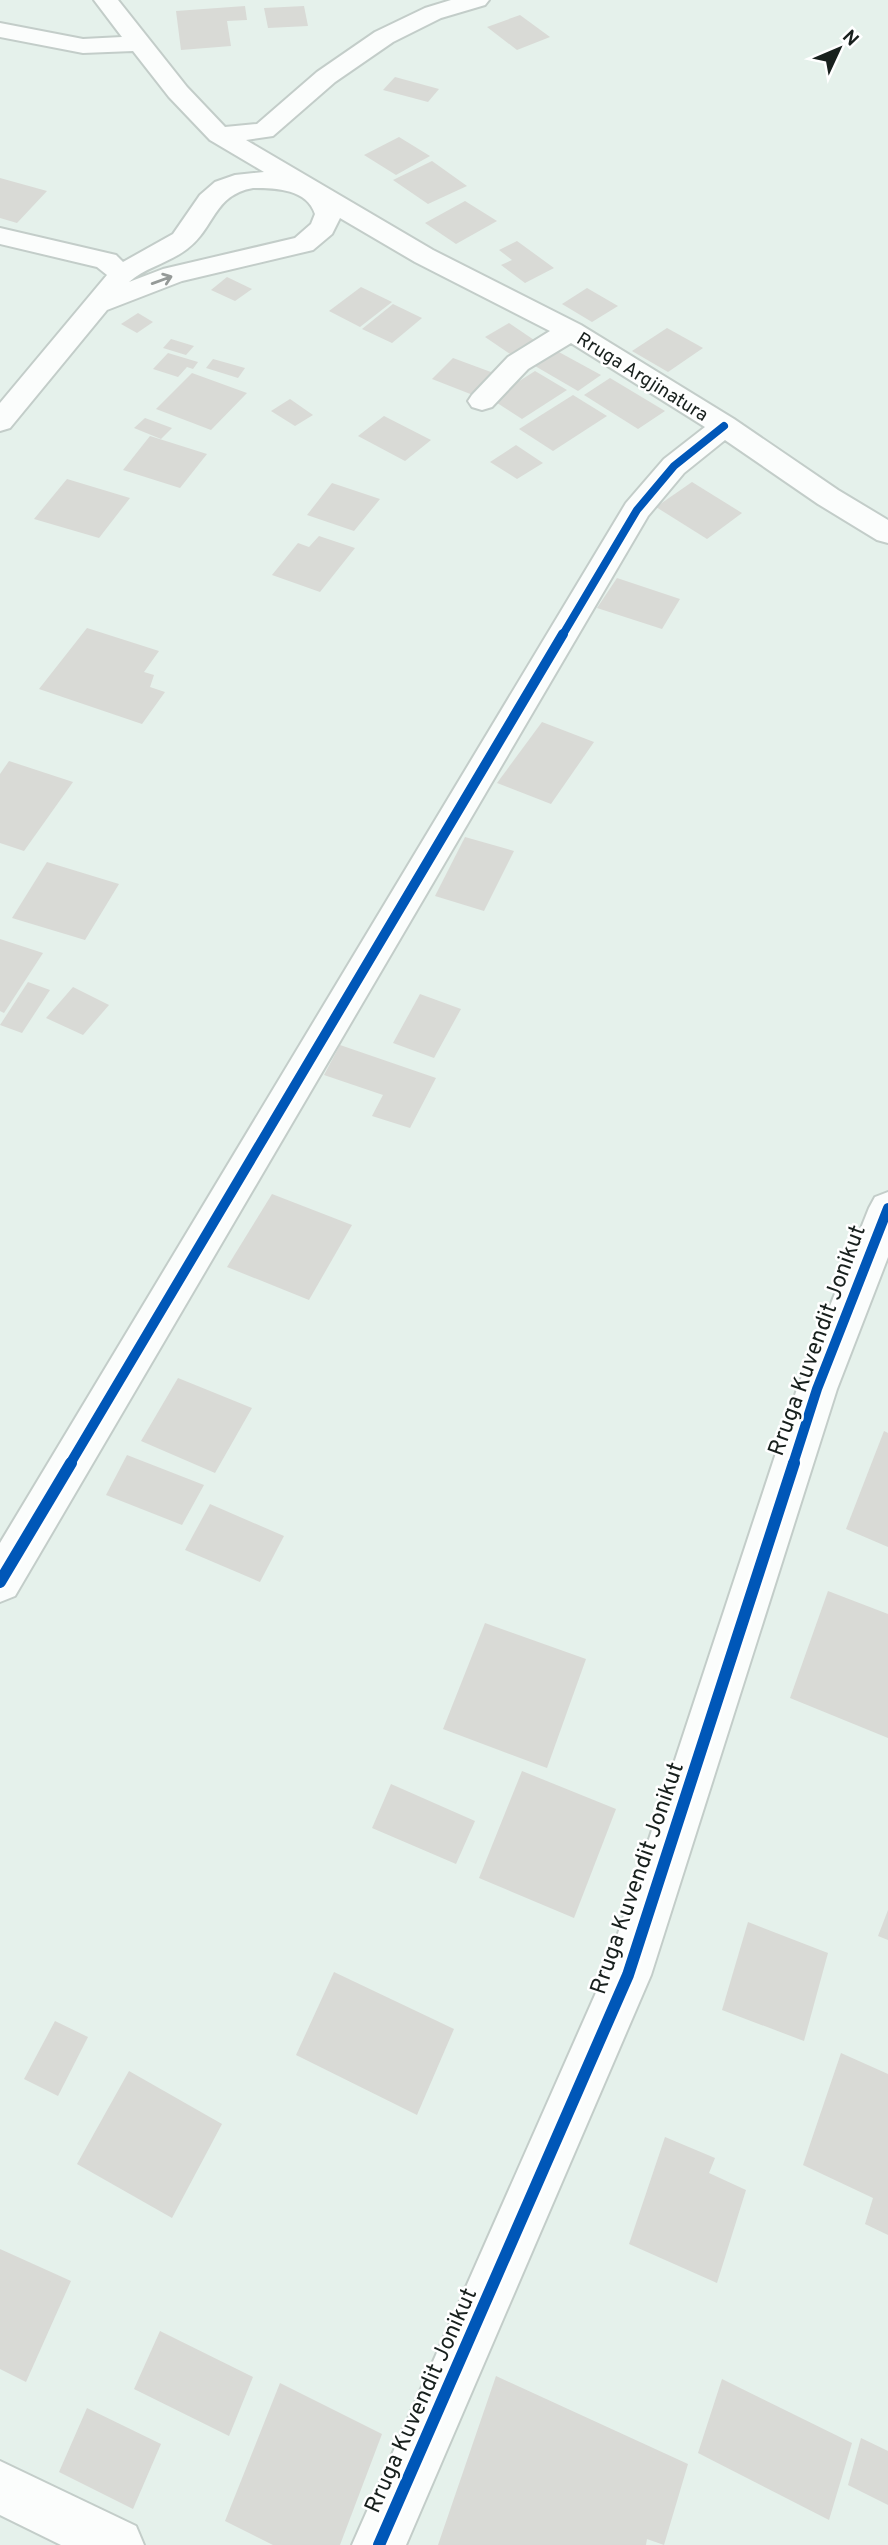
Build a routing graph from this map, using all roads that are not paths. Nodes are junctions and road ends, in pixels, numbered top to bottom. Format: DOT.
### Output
graph roads {
  1 [pos="106,0"];
  2 [pos="477,0"];
  3 [pos="0,30"];
  4 [pos="137,43"];
  5 [pos="219,135"];
  6 [pos="312,190"];
  7 [pos="219,191"];
  8 [pos="201,214"];
  9 [pos="0,236"];
  10 [pos="304,244"];
  11 [pos="265,253"];
  12 [pos="424,256"];
  13 [pos="122,274"];
  14 [pos="98,304"];
  15 [pos="571,331"];
  16 [pos="482,401"];
  17 [pos="0,422"];
  18 [pos="724,426"];
  19 [pos="888,533"];
  20 [pos="888,1208"];
  21 [pos="0,1582"];
  22 [pos="0,2487"];
  23 [pos="117,2545"];
  24 [pos="379,2545"];
  1 -- 4 [label="street"];
  2 -- 5 [label="street"];
  3 -- 4 [label="street"];
  4 -- 5 [label="street"];
  5 -- 6 [label="street"];
  5 -- 7 [label="street"];
  6 -- 7 [label="street"];
  6 -- 10 [label="street"];
  6 -- 12 [label="street"];
  7 -- 8 [label="street"];
  8 -- 11 [label="street"];
  8 -- 13 [label="street"];
  9 -- 13 [label="street"];
  10 -- 11 [label="street"];
  10 -- 12 [label="street"];
  14 -- 11 [label="street, one-way"];
  12 -- 15 [label="street, Rruga Argjinatura"];
  13 -- 14 [label="street"];
  14 -- 17 [label="street"];
  15 -- 16 [label="street"];
  15 -- 18 [label="street, Rruga Argjinatura"];
  18 -- 19 [label="street, Rruga Argjinatura"];
  18 -- 21 [label="street"];
  20 -- 24 [label="street, Rruga Kuvendit Jonikut"];
  22 -- 23 [label="street"];
}
